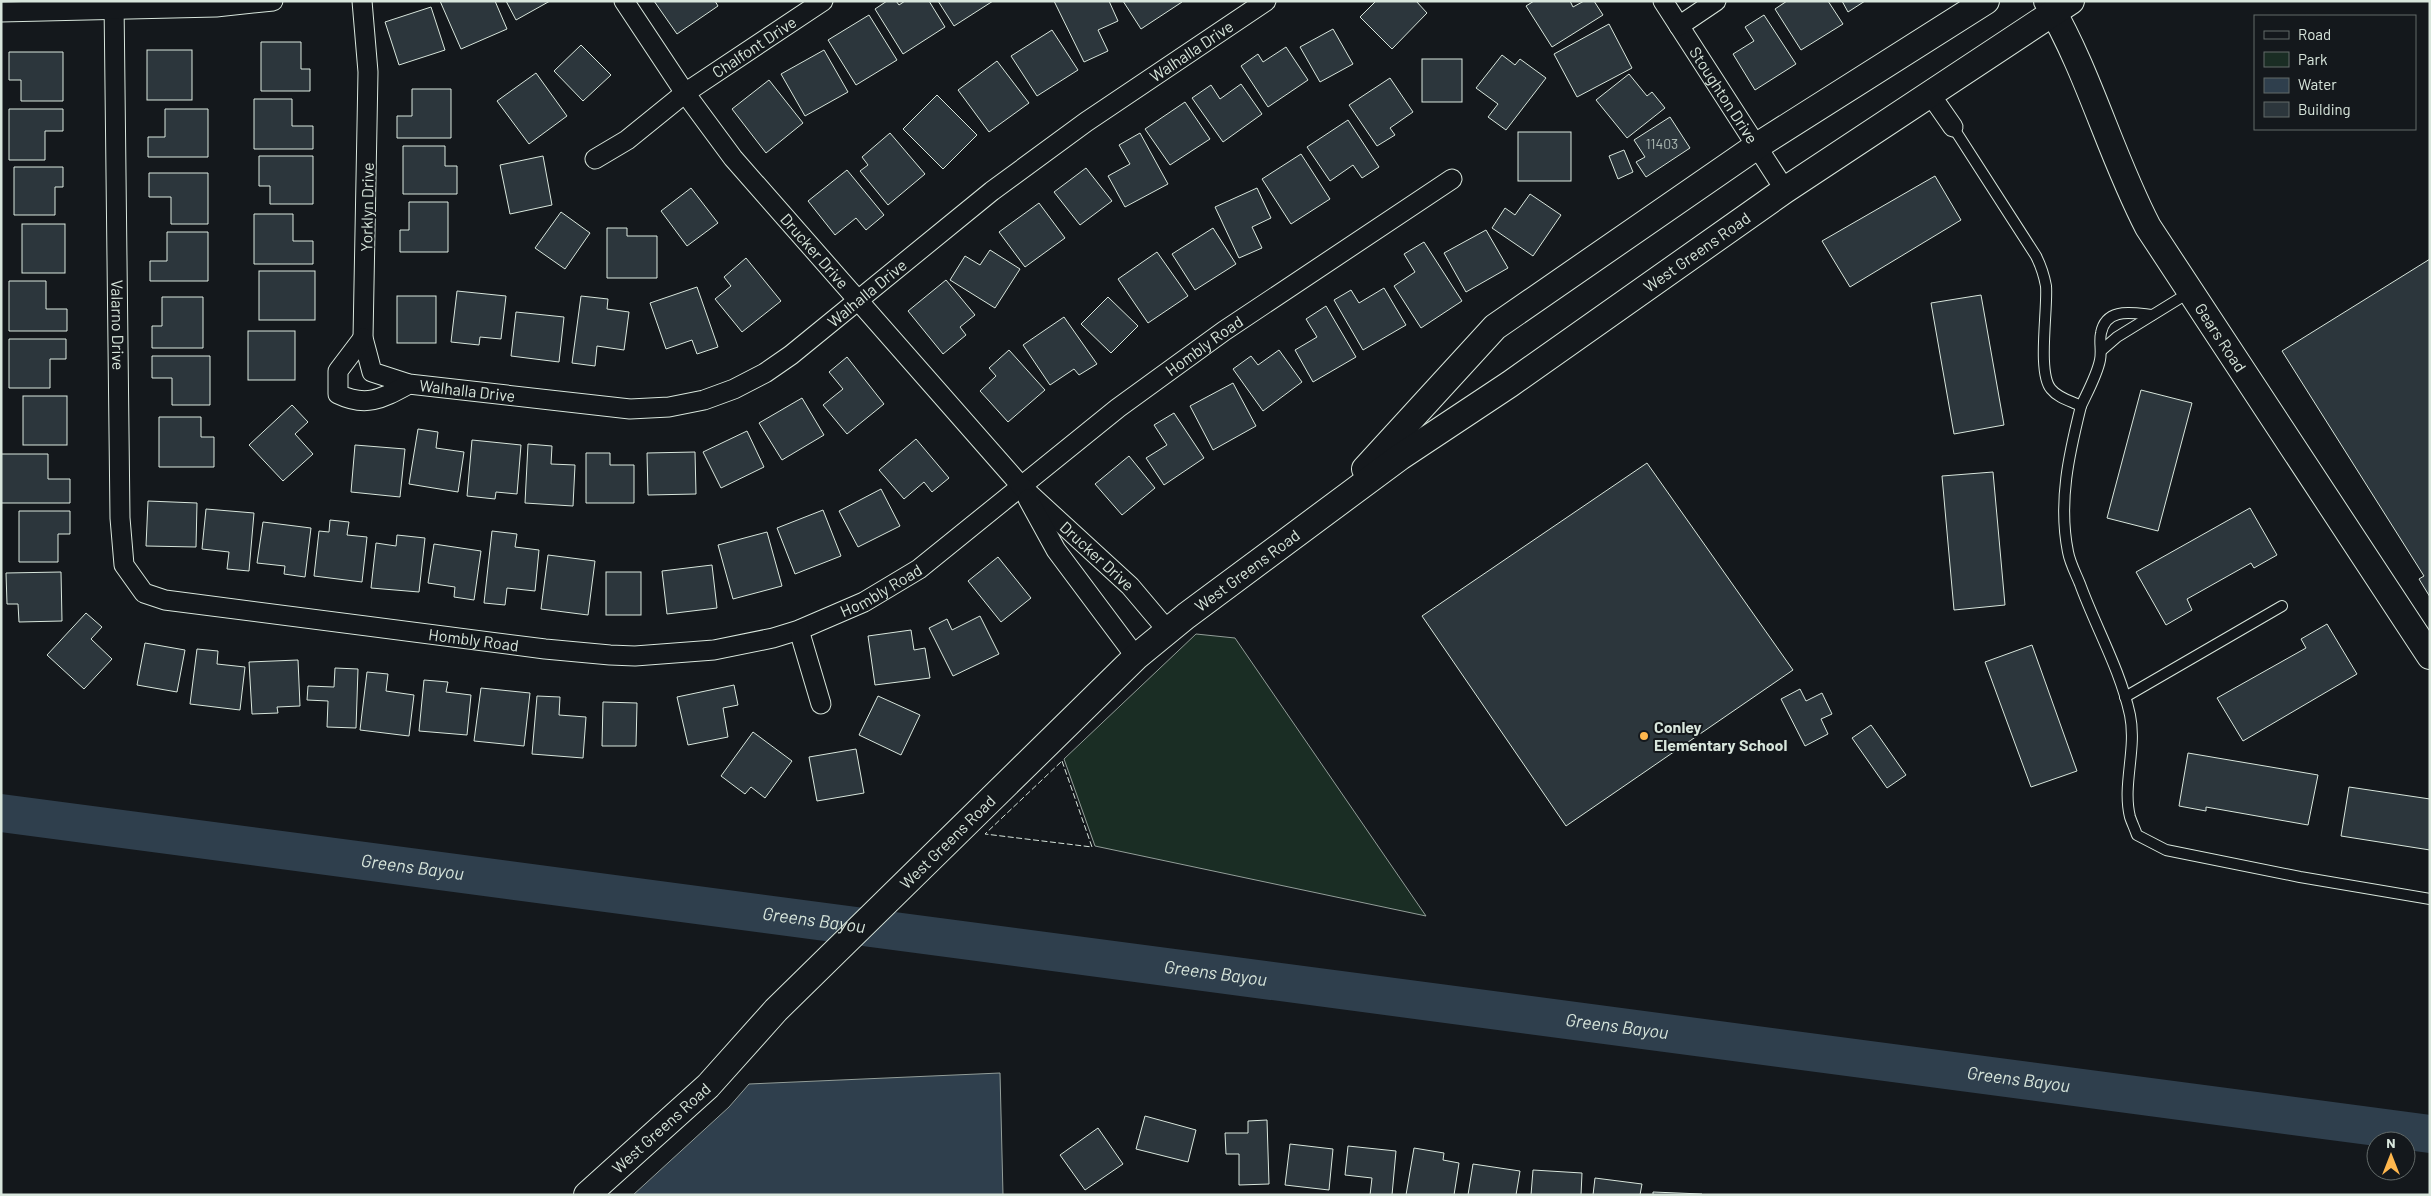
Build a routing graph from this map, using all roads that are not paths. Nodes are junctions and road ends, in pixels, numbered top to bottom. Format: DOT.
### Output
graph roads {
  1 [pos="273,1"];
  2 [pos="362,1"];
  3 [pos="624,1"];
  4 [pos="823,1"];
  5 [pos="1266,1"];
  6 [pos="1663,1"];
  7 [pos="1716,1"];
  8 [pos="1986,1"];
  9 [pos="2057,5"];
  10 [pos="114,6"];
  11 [pos="1,12"];
  12 [pos="1679,26"];
  13 [pos="685,93"];
  14 [pos="1930,94"];
  15 [pos="1953,126"];
  16 [pos="1757,146"];
  17 [pos="595,159"];
  18 [pos="1452,179"];
  19 [pos="1785,190"];
  20 [pos="2190,292"];
  21 [pos="858,300"];
  22 [pos="2152,315"];
  23 [pos="363,338"];
  24 [pos="2102,350"];
  25 [pos="409,384"];
  26 [pos="2081,406"];
  27 [pos="1022,487"];
  28 [pos="1328,510"];
  29 [pos="192,604"];
  30 [pos="2282,606"];
  31 [pos="799,630"];
  32 [pos="1168,631"];
  33 [pos="2430,656"];
  34 [pos="1136,657"];
  35 [pos="2125,697"];
  36 [pos="821,704"];
  37 [pos="2430,899"];
  38 [pos="587,1195"];
  1 -- 10 [label="street"];
  2 -- 23 [label="street, Yorklyn Drive"];
  3 -- 13 [label="street, Drucker Drive"];
  4 -- 13 [label="street, Chalfont Drive"];
  5 -- 21 [label="street, Walhalla Drive"];
  6 -- 12 [label="street, Stoughton Drive"];
  7 -- 12 [label="street"];
  8 -- 16 [label="main road, West Greens Road"];
  9 -- 14 [label="main road, West Greens Road"];
  9 -- 20 [label="main road, Gears Road"];
  10 -- 11 [label="street"];
  10 -- 29 [label="street, Valarno Drive"];
  12 -- 16 [label="street, Stoughton Drive"];
  13 -- 17 [label="street, Chalfont Drive"];
  13 -- 21 [label="street, Drucker Drive"];
  14 -- 15 [label="street"];
  14 -- 19 [label="main road, West Greens Road"];
  15 -- 26 [label="lane"];
  16 -- 19 [label="street, Stoughton Drive"];
  16 -- 28 [label="main road, West Greens Road"];
  18 -- 27 [label="street, Hombly Road"];
  19 -- 28 [label="main road, West Greens Road"];
  20 -- 22 [label="lane"];
  20 -- 33 [label="main road, Gears Road"];
  21 -- 25 [label="street, Walhalla Drive"];
  21 -- 27 [label="street, Drucker Drive"];
  22 -- 24 [label="lane"];
  22 -- 24 [label="lane"];
  23 -- 25 [label="street, Yorklyn Drive"];
  23 -- 25 [label="street"];
  24 -- 26 [label="lane"];
  26 -- 35 [label="lane"];
  27 -- 31 [label="street, Hombly Road"];
  27 -- 32 [label="street, Drucker Drive"];
  27 -- 34 [label="street, Drucker Drive"];
  28 -- 32 [label="main road, West Greens Road"];
  29 -- 31 [label="street, Hombly Road"];
  30 -- 35 [label="lane"];
  31 -- 36 [label="street"];
  32 -- 34 [label="main road, West Greens Road"];
  34 -- 38 [label="main road, West Greens Road"];
  35 -- 37 [label="lane"];
}
